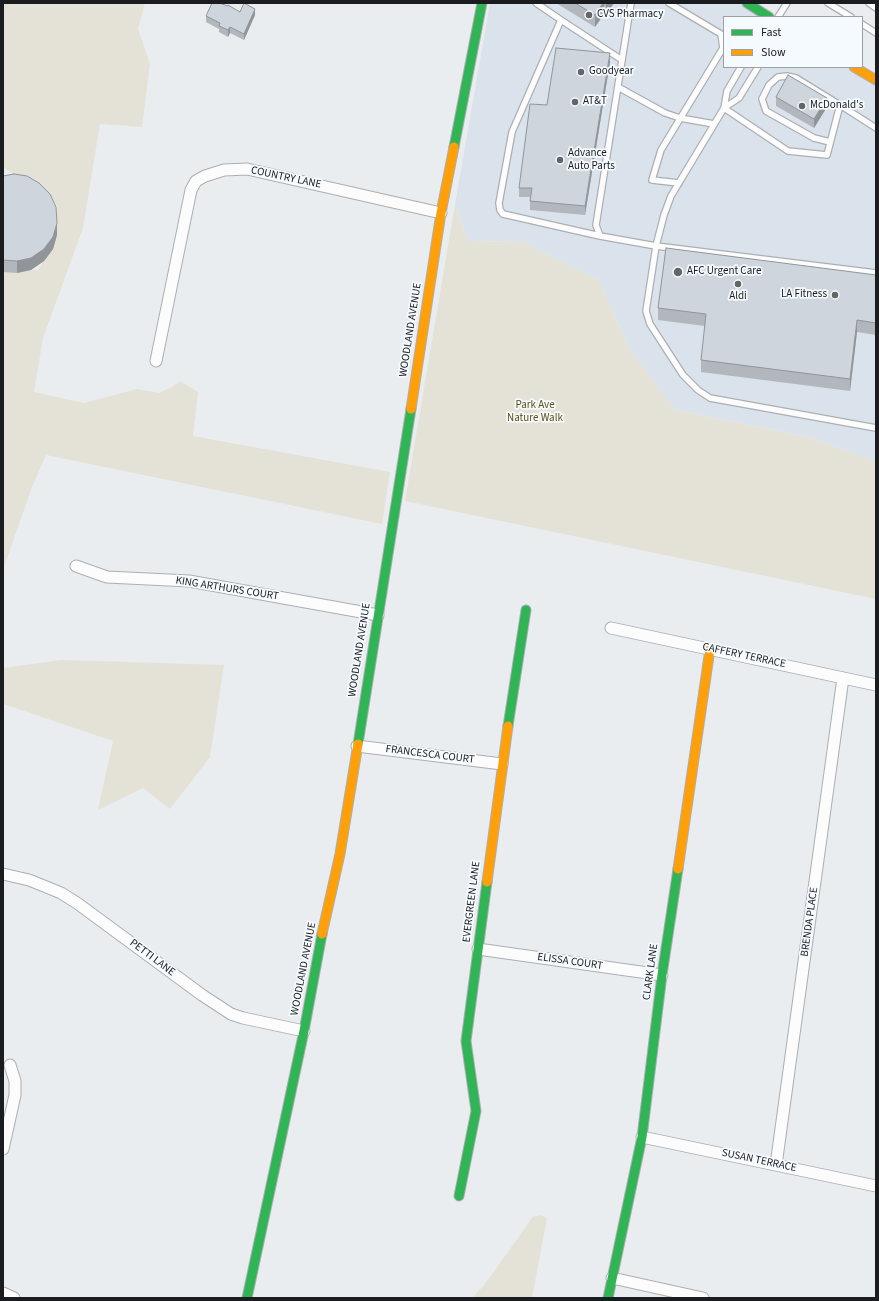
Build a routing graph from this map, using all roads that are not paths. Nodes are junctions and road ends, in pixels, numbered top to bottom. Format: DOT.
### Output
graph roads {
  1 [pos="482,3"];
  2 [pos="536,3"];
  3 [pos="631,3"];
  4 [pos="669,3"];
  5 [pos="747,3"];
  6 [pos="787,3"];
  7 [pos="828,3"];
  8 [pos="869,3"];
  9 [pos="876,8"];
  10 [pos="768,16"];
  11 [pos="779,16"];
  12 [pos="849,16"];
  13 [pos="561,20"];
  14 [pos="863,25"];
  15 [pos="876,33"];
  16 [pos="622,60"];
  17 [pos="740,68"];
  18 [pos="757,68"];
  19 [pos="856,68"];
  20 [pos="876,80"];
  21 [pos="618,87"];
  22 [pos="840,105"];
  23 [pos="724,108"];
  24 [pos="680,118"];
  25 [pos="714,124"];
  26 [pos="876,128"];
  27 [pos="830,142"];
  28 [pos="679,183"];
  29 [pos="441,213"];
  30 [pos="600,236"];
  31 [pos="656,246"];
  32 [pos="876,271"];
  33 [pos="156,361"];
  34 [pos="876,428"];
  35 [pos="76,566"];
  36 [pos="526,610"];
  37 [pos="378,614"];
  38 [pos="611,628"];
  39 [pos="710,649"];
  40 [pos="843,678"];
  41 [pos="876,685"];
  42 [pos="357,746"];
  43 [pos="502,764"];
  44 [pos="3,874"];
  45 [pos="478,949"];
  46 [pos="662,975"];
  47 [pos="304,1031"];
  48 [pos="10,1065"];
  49 [pos="642,1137"];
  50 [pos="3,1149"];
  51 [pos="776,1165"];
  52 [pos="876,1186"];
  53 [pos="459,1196"];
  54 [pos="612,1278"];
  55 [pos="3,1292"];
  56 [pos="14,1298"];
  57 [pos="247,1298"];
  58 [pos="608,1298"];
  59 [pos="702,1298"];
  1 -- 29 [label="street, WOODLAND AVENUE"];
  2 -- 13 [label="lane"];
  3 -- 16 [label="lane"];
  4 -- 24 [label="lane"];
  5 -- 10 [label="street"];
  6 -- 11 [label="lane"];
  7 -- 12 [label="lane"];
  8 -- 9 [label="lane"];
  13 -- 16 [label="lane"];
  13 -- 30 [label="lane"];
  14 -- 15 [label="lane"];
  16 -- 21 [label="lane"];
  17 -- 23 [label="lane"];
  18 -- 23 [label="lane"];
  19 -- 20 [label="street"];
  21 -- 24 [label="lane"];
  21 -- 30 [label="lane"];
  22 -- 26 [label="lane"];
  22 -- 27 [label="lane"];
  22 -- 27 [label="lane"];
  23 -- 25 [label="lane"];
  23 -- 27 [label="lane"];
  24 -- 25 [label="lane"];
  24 -- 28 [label="lane"];
  25 -- 28 [label="lane"];
  28 -- 31 [label="lane"];
  29 -- 33 [label="street, COUNTRY LANE"];
  29 -- 37 [label="street, WOODLAND AVENUE"];
  30 -- 31 [label="lane"];
  31 -- 32 [label="lane"];
  31 -- 34 [label="lane"];
  35 -- 37 [label="street, KING ARTHURS COURT"];
  36 -- 43 [label="street, EVERGREEN LANE"];
  37 -- 42 [label="street, WOODLAND AVENUE"];
  38 -- 39 [label="street, CAFFERY TERRACE"];
  39 -- 40 [label="street, CAFFERY TERRACE"];
  39 -- 46 [label="street, CLARK LANE"];
  40 -- 41 [label="street, CAFFERY TERRACE"];
  40 -- 51 [label="street, BRENDA PLACE"];
  42 -- 43 [label="street, FRANCESCA COURT"];
  42 -- 47 [label="street, WOODLAND AVENUE"];
  43 -- 45 [label="street, EVERGREEN LANE"];
  44 -- 47 [label="street, PETTI LANE"];
  45 -- 46 [label="street, ELISSA COURT"];
  45 -- 53 [label="street, EVERGREEN LANE"];
  46 -- 49 [label="street, CLARK LANE"];
  47 -- 57 [label="street, WOODLAND AVENUE"];
  48 -- 50 [label="street"];
  49 -- 51 [label="street, SUSAN TERRACE"];
  49 -- 54 [label="street, CLARK LANE"];
  51 -- 52 [label="street, SUSAN TERRACE"];
  54 -- 58 [label="street, CLARK LANE"];
  54 -- 59 [label="street"];
  55 -- 56 [label="street"];
}
